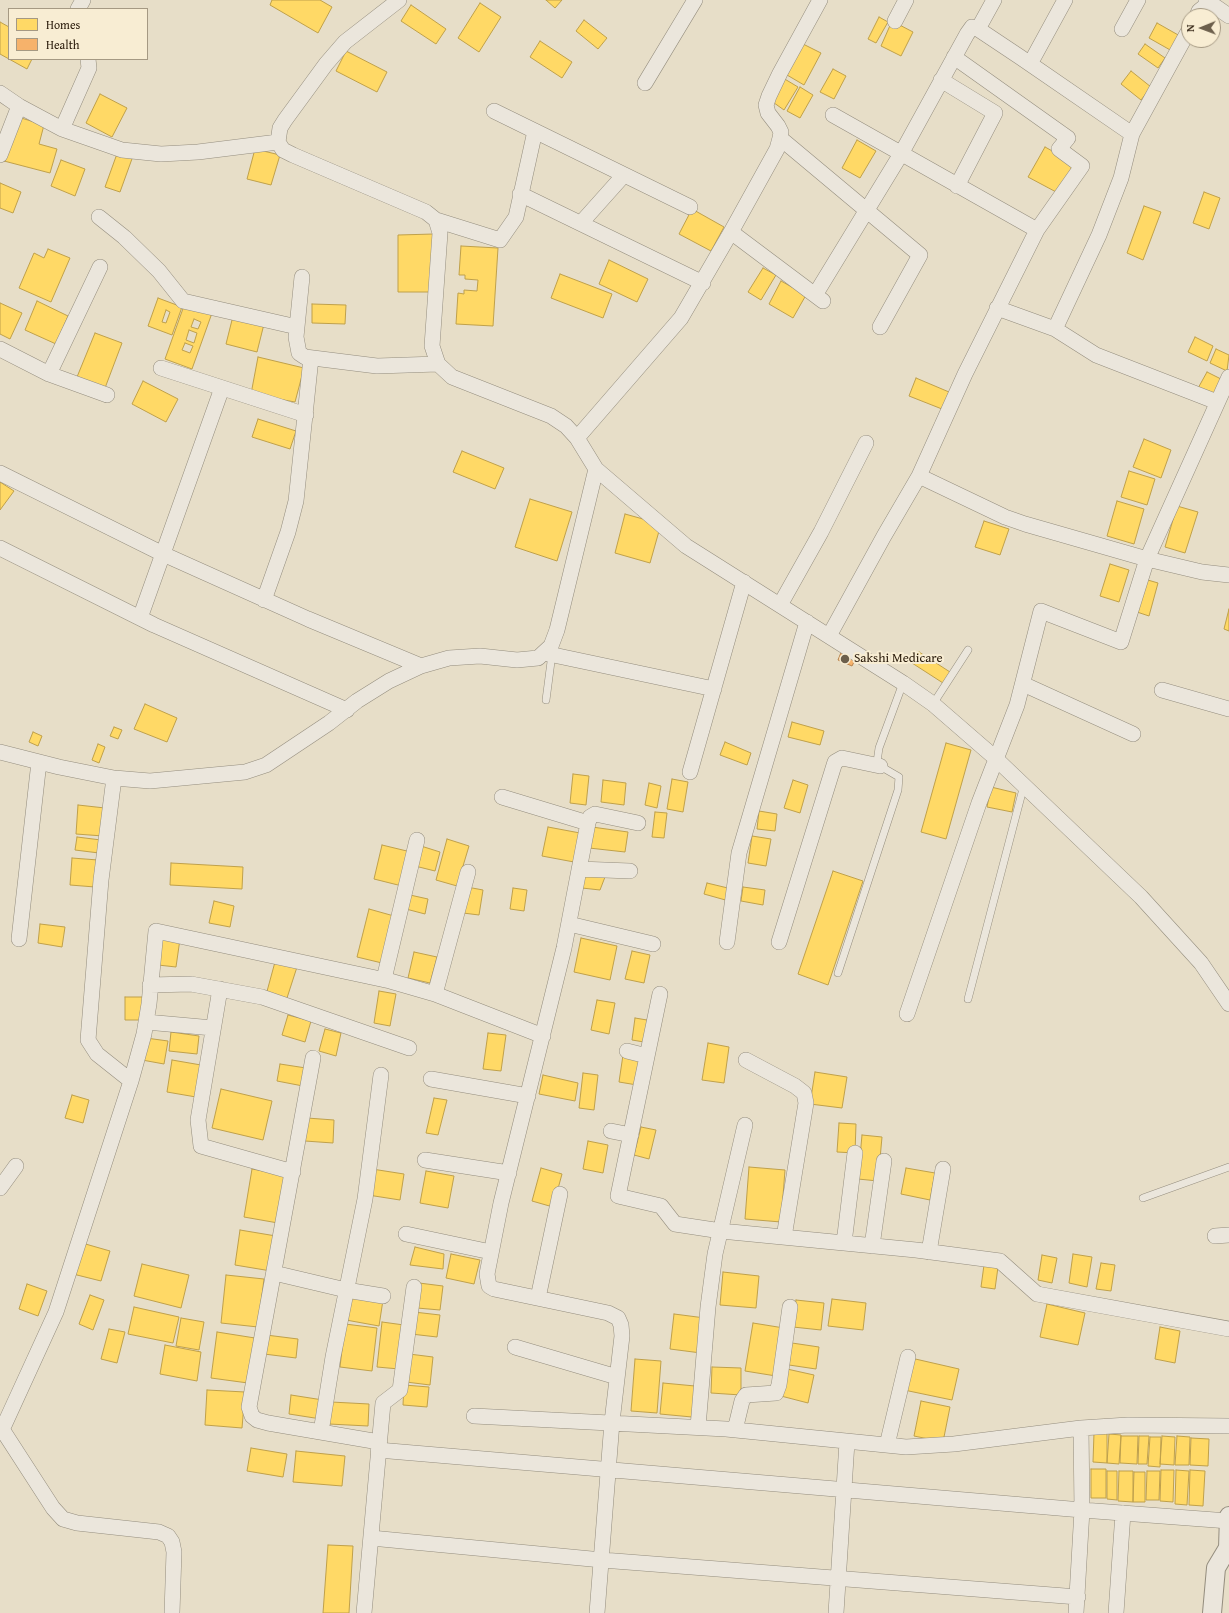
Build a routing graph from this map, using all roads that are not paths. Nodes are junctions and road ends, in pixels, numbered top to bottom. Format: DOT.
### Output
graph roads {
  1 [pos="399,0"];
  2 [pos="695,0"];
  3 [pos="820,0"];
  4 [pos="906,0"];
  5 [pos="994,0"];
  6 [pos="1065,0"];
  7 [pos="1138,0"];
  8 [pos="1207,2"];
  9 [pos="1229,16"];
  10 [pos="894,21"];
  11 [pos="978,29"];
  12 [pos="1122,29"];
  13 [pos="1181,45"];
  14 [pos="954,57"];
  15 [pos="88,60"];
  16 [pos="1030,64"];
  17 [pos="941,80"];
  18 [pos="645,84"];
  19 [pos="995,86"];
  20 [pos="0,93"];
  21 [pos="982,105"];
  22 [pos="19,106"];
  23 [pos="494,111"];
  24 [pos="832,115"];
  25 [pos="62,128"];
  26 [pos="535,131"];
  27 [pos="1132,134"];
  28 [pos="780,138"];
  29 [pos="278,142"];
  30 [pos="900,154"];
  31 [pos="0,155"];
  32 [pos="623,176"];
  33 [pos="957,186"];
  34 [pos="520,194"];
  35 [pos="690,207"];
  36 [pos="866,210"];
  37 [pos="99,217"];
  38 [pos="436,220"];
  39 [pos="581,223"];
  40 [pos="1037,230"];
  41 [pos="731,232"];
  42 [pos="100,267"];
  43 [pos="302,277"];
  44 [pos="703,283"];
  45 [pos="997,308"];
  46 [pos="880,326"];
  47 [pos="297,327"];
  48 [pos="1055,329"];
  49 [pos="0,349"];
  50 [pos="311,358"];
  51 [pos="438,364"];
  52 [pos="161,368"];
  53 [pos="49,374"];
  54 [pos="1229,377"];
  55 [pos="222,388"];
  56 [pos="108,395"];
  57 [pos="1217,402"];
  58 [pos="306,415"];
  59 [pos="578,438"];
  60 [pos="866,443"];
  61 [pos="596,470"];
  62 [pos="0,473"];
  63 [pos="919,476"];
  64 [pos="0,548"];
  65 [pos="163,554"];
  66 [pos="1148,559"];
  67 [pos="1229,575"];
  68 [pos="744,582"];
  69 [pos="264,600"];
  70 [pos="780,605"];
  71 [pos="140,618"];
  72 [pos="807,622"];
  73 [pos="829,636"];
  74 [pos="968,650"];
  75 [pos="548,653"];
  76 [pos="421,666"];
  77 [pos="903,683"];
  78 [pos="1023,684"];
  79 [pos="714,689"];
  80 [pos="1162,690"];
  81 [pos="546,700"];
  82 [pos="933,704"];
  83 [pos="1229,709"];
  84 [pos="346,710"];
  85 [pos="1133,734"];
  86 [pos="0,752"];
  87 [pos="996,759"];
  88 [pos="39,762"];
  89 [pos="880,766"];
  90 [pos="690,772"];
  91 [pos="114,778"];
  92 [pos="1024,785"];
  93 [pos="502,797"];
  94 [pos="588,823"];
  95 [pos="638,823"];
  96 [pos="417,840"];
  97 [pos="579,869"];
  98 [pos="630,871"];
  99 [pos="468,872"];
  100 [pos="569,924"];
  101 [pos="18,939"];
  102 [pos="727,942"];
  103 [pos="779,942"];
  104 [pos="653,944"];
  105 [pos="838,973"];
  106 [pos="384,979"];
  107 [pos="150,985"];
  108 [pos="220,989"];
  109 [pos="435,994"];
  110 [pos="660,994"];
  111 [pos="968,999"];
  112 [pos="1229,1000"];
  113 [pos="907,1014"];
  114 [pos="146,1022"];
  115 [pos="213,1028"];
  116 [pos="543,1036"];
  117 [pos="409,1048"];
  118 [pos="627,1051"];
  119 [pos="647,1056"];
  120 [pos="313,1058"];
  121 [pos="746,1060"];
  122 [pos="381,1074"];
  123 [pos="431,1079"];
  124 [pos="131,1081"];
  125 [pos="528,1096"];
  126 [pos="745,1124"];
  127 [pos="611,1131"];
  128 [pos="630,1135"];
  129 [pos="855,1153"];
  130 [pos="425,1160"];
  131 [pos="884,1161"];
  132 [pos="16,1166"];
  133 [pos="1229,1167"];
  134 [pos="943,1169"];
  135 [pos="293,1172"];
  136 [pos="509,1173"];
  137 [pos="0,1188"];
  138 [pos="560,1194"];
  139 [pos="1143,1198"];
  140 [pos="721,1231"];
  141 [pos="406,1234"];
  142 [pos="784,1237"];
  143 [pos="844,1243"];
  144 [pos="872,1246"];
  145 [pos="491,1252"];
  146 [pos="929,1252"];
  147 [pos="274,1273"];
  148 [pos="414,1287"];
  149 [pos="346,1290"];
  150 [pos="383,1296"];
  151 [pos="538,1298"];
  152 [pos="790,1307"];
  153 [pos="1229,1329"];
  154 [pos="516,1347"];
  155 [pos="908,1357"];
  156 [pos="617,1377"];
  157 [pos="474,1416"];
  158 [pos="612,1422"];
  159 [pos="1229,1426"];
  160 [pos="698,1427"];
  161 [pos="1,1428"];
  162 [pos="1081,1428"];
  163 [pos="735,1430"];
  164 [pos="321,1432"];
  165 [pos="847,1442"];
  166 [pos="887,1445"];
  167 [pos="379,1446"];
  168 [pos="608,1468"];
  169 [pos="845,1490"];
  170 [pos="1082,1510"];
  171 [pos="1123,1513"];
  172 [pos="1229,1516"];
  173 [pos="1229,1521"];
  174 [pos="371,1538"];
  175 [pos="1228,1550"];
  176 [pos="602,1560"];
  177 [pos="1222,1568"];
  178 [pos="838,1577"];
  179 [pos="1078,1597"];
  180 [pos="172,1613"];
  181 [pos="364,1613"];
  182 [pos="597,1613"];
  183 [pos="836,1613"];
  184 [pos="1076,1613"];
  185 [pos="1116,1613"];
  186 [pos="1212,1613"];
  1 -- 29 [label="street"];
  2 -- 18 [label="street"];
  3 -- 28 [label="street"];
  4 -- 10 [label="street"];
  5 -- 11 [label="street"];
  6 -- 16 [label="street"];
  7 -- 12 [label="street"];
  8 -- 9 [label="street"];
  11 -- 14 [label="street"];
  11 -- 16 [label="street"];
  13 -- 27 [label="street"];
  14 -- 17 [label="street"];
  14 -- 19 [label="street"];
  15 -- 25 [label="street"];
  16 -- 27 [label="street"];
  17 -- 21 [label="street"];
  17 -- 30 [label="street"];
  19 -- 21 [label="street"];
  19 -- 40 [label="street"];
  20 -- 22 [label="street"];
  21 -- 33 [label="street"];
  22 -- 25 [label="street"];
  22 -- 31 [label="street"];
  23 -- 26 [label="street"];
  24 -- 30 [label="street"];
  25 -- 29 [label="street"];
  26 -- 32 [label="street"];
  26 -- 34 [label="street"];
  27 -- 48 [label="street"];
  28 -- 36 [label="street"];
  28 -- 41 [label="street"];
  29 -- 38 [label="street"];
  30 -- 33 [label="street"];
  30 -- 36 [label="street"];
  32 -- 35 [label="street"];
  32 -- 39 [label="street"];
  33 -- 40 [label="street"];
  34 -- 38 [label="street"];
  34 -- 39 [label="street"];
  36 -- 41 [label="street"];
  36 -- 46 [label="street"];
  37 -- 47 [label="street"];
  38 -- 51 [label="street"];
  39 -- 44 [label="street"];
  40 -- 45 [label="street"];
  41 -- 44 [label="street"];
  42 -- 53 [label="street"];
  43 -- 47 [label="street"];
  44 -- 59 [label="street"];
  45 -- 48 [label="street"];
  45 -- 63 [label="street"];
  47 -- 50 [label="street"];
  48 -- 57 [label="street"];
  49 -- 53 [label="street"];
  50 -- 51 [label="street"];
  50 -- 58 [label="street"];
  51 -- 59 [label="street"];
  52 -- 55 [label="street"];
  53 -- 56 [label="street"];
  54 -- 57 [label="street"];
  55 -- 58 [label="street"];
  55 -- 65 [label="street"];
  57 -- 66 [label="street"];
  58 -- 69 [label="street"];
  59 -- 61 [label="street"];
  60 -- 70 [label="street"];
  61 -- 68 [label="street"];
  61 -- 75 [label="street"];
  62 -- 65 [label="street"];
  63 -- 66 [label="street"];
  63 -- 73 [label="street"];
  64 -- 71 [label="street"];
  65 -- 69 [label="street"];
  65 -- 71 [label="street"];
  66 -- 67 [label="street"];
  66 -- 78 [label="street"];
  68 -- 70 [label="street"];
  68 -- 79 [label="street"];
  69 -- 76 [label="street"];
  70 -- 72 [label="street"];
  71 -- 84 [label="street"];
  72 -- 73 [label="street"];
  72 -- 102 [label="street"];
  73 -- 77 [label="street"];
  74 -- 82 [label="lane"];
  75 -- 76 [label="street"];
  75 -- 79 [label="street"];
  75 -- 81 [label="lane"];
  76 -- 84 [label="street"];
  77 -- 82 [label="street"];
  77 -- 89 [label="lane"];
  78 -- 85 [label="street"];
  78 -- 87 [label="street"];
  79 -- 90 [label="street"];
  80 -- 83 [label="street"];
  82 -- 87 [label="street"];
  84 -- 91 [label="street"];
  86 -- 88 [label="street"];
  87 -- 92 [label="street"];
  87 -- 113 [label="street"];
  88 -- 91 [label="street"];
  88 -- 101 [label="street"];
  89 -- 103 [label="street"];
  89 -- 105 [label="lane"];
  91 -- 124 [label="street"];
  92 -- 111 [label="lane"];
  92 -- 112 [label="street"];
  93 -- 94 [label="street"];
  94 -- 95 [label="street"];
  94 -- 97 [label="street"];
  96 -- 106 [label="street"];
  97 -- 98 [label="street"];
  97 -- 100 [label="street"];
  99 -- 109 [label="street"];
  100 -- 104 [label="street"];
  100 -- 116 [label="street"];
  106 -- 107 [label="street"];
  106 -- 109 [label="street"];
  107 -- 108 [label="street"];
  107 -- 114 [label="street"];
  108 -- 115 [label="street"];
  108 -- 117 [label="street"];
  109 -- 116 [label="street"];
  110 -- 119 [label="street"];
  114 -- 115 [label="street"];
  114 -- 124 [label="street"];
  115 -- 135 [label="street"];
  116 -- 125 [label="street"];
  118 -- 119 [label="street"];
  119 -- 128 [label="street"];
  120 -- 135 [label="street"];
  121 -- 142 [label="street"];
  122 -- 149 [label="street"];
  123 -- 125 [label="street"];
  124 -- 161 [label="street"];
  125 -- 136 [label="street"];
  126 -- 140 [label="street"];
  127 -- 128 [label="street"];
  128 -- 140 [label="street"];
  129 -- 143 [label="street"];
  130 -- 136 [label="street"];
  131 -- 144 [label="street"];
  132 -- 137 [label="street"];
  133 -- 139 [label="lane"];
  134 -- 146 [label="street"];
  135 -- 147 [label="street"];
  136 -- 145 [label="street"];
  138 -- 151 [label="street"];
  140 -- 142 [label="street"];
  140 -- 160 [label="street"];
  141 -- 145 [label="street"];
  142 -- 143 [label="street"];
  143 -- 144 [label="street"];
  144 -- 146 [label="street"];
  145 -- 151 [label="street"];
  146 -- 153 [label="street"];
  147 -- 149 [label="street"];
  147 -- 164 [label="street"];
  148 -- 167 [label="street"];
  149 -- 150 [label="street"];
  149 -- 164 [label="street"];
  151 -- 156 [label="street"];
  152 -- 163 [label="street"];
  154 -- 156 [label="street"];
  155 -- 166 [label="street"];
  156 -- 158 [label="street"];
  157 -- 158 [label="street"];
  158 -- 160 [label="street"];
  158 -- 168 [label="street"];
  159 -- 162 [label="street"];
  160 -- 163 [label="street"];
  161 -- 180 [label="street"];
  162 -- 166 [label="street"];
  162 -- 170 [label="street"];
  163 -- 165 [label="street"];
  164 -- 167 [label="street"];
  165 -- 166 [label="street"];
  165 -- 169 [label="street"];
  167 -- 168 [label="street"];
  167 -- 174 [label="street"];
  168 -- 169 [label="street"];
  168 -- 176 [label="street"];
  169 -- 170 [label="street"];
  169 -- 178 [label="street"];
  170 -- 171 [label="street"];
  170 -- 179 [label="street"];
  171 -- 173 [label="street"];
  171 -- 185 [label="street"];
  172 -- 173 [label="street"];
  173 -- 175 [label="street"];
  174 -- 176 [label="street"];
  174 -- 181 [label="street"];
  175 -- 177 [label="street"];
  176 -- 178 [label="street"];
  176 -- 182 [label="street"];
  177 -- 186 [label="street"];
  178 -- 179 [label="street"];
  178 -- 183 [label="street"];
  179 -- 184 [label="street"];
}
